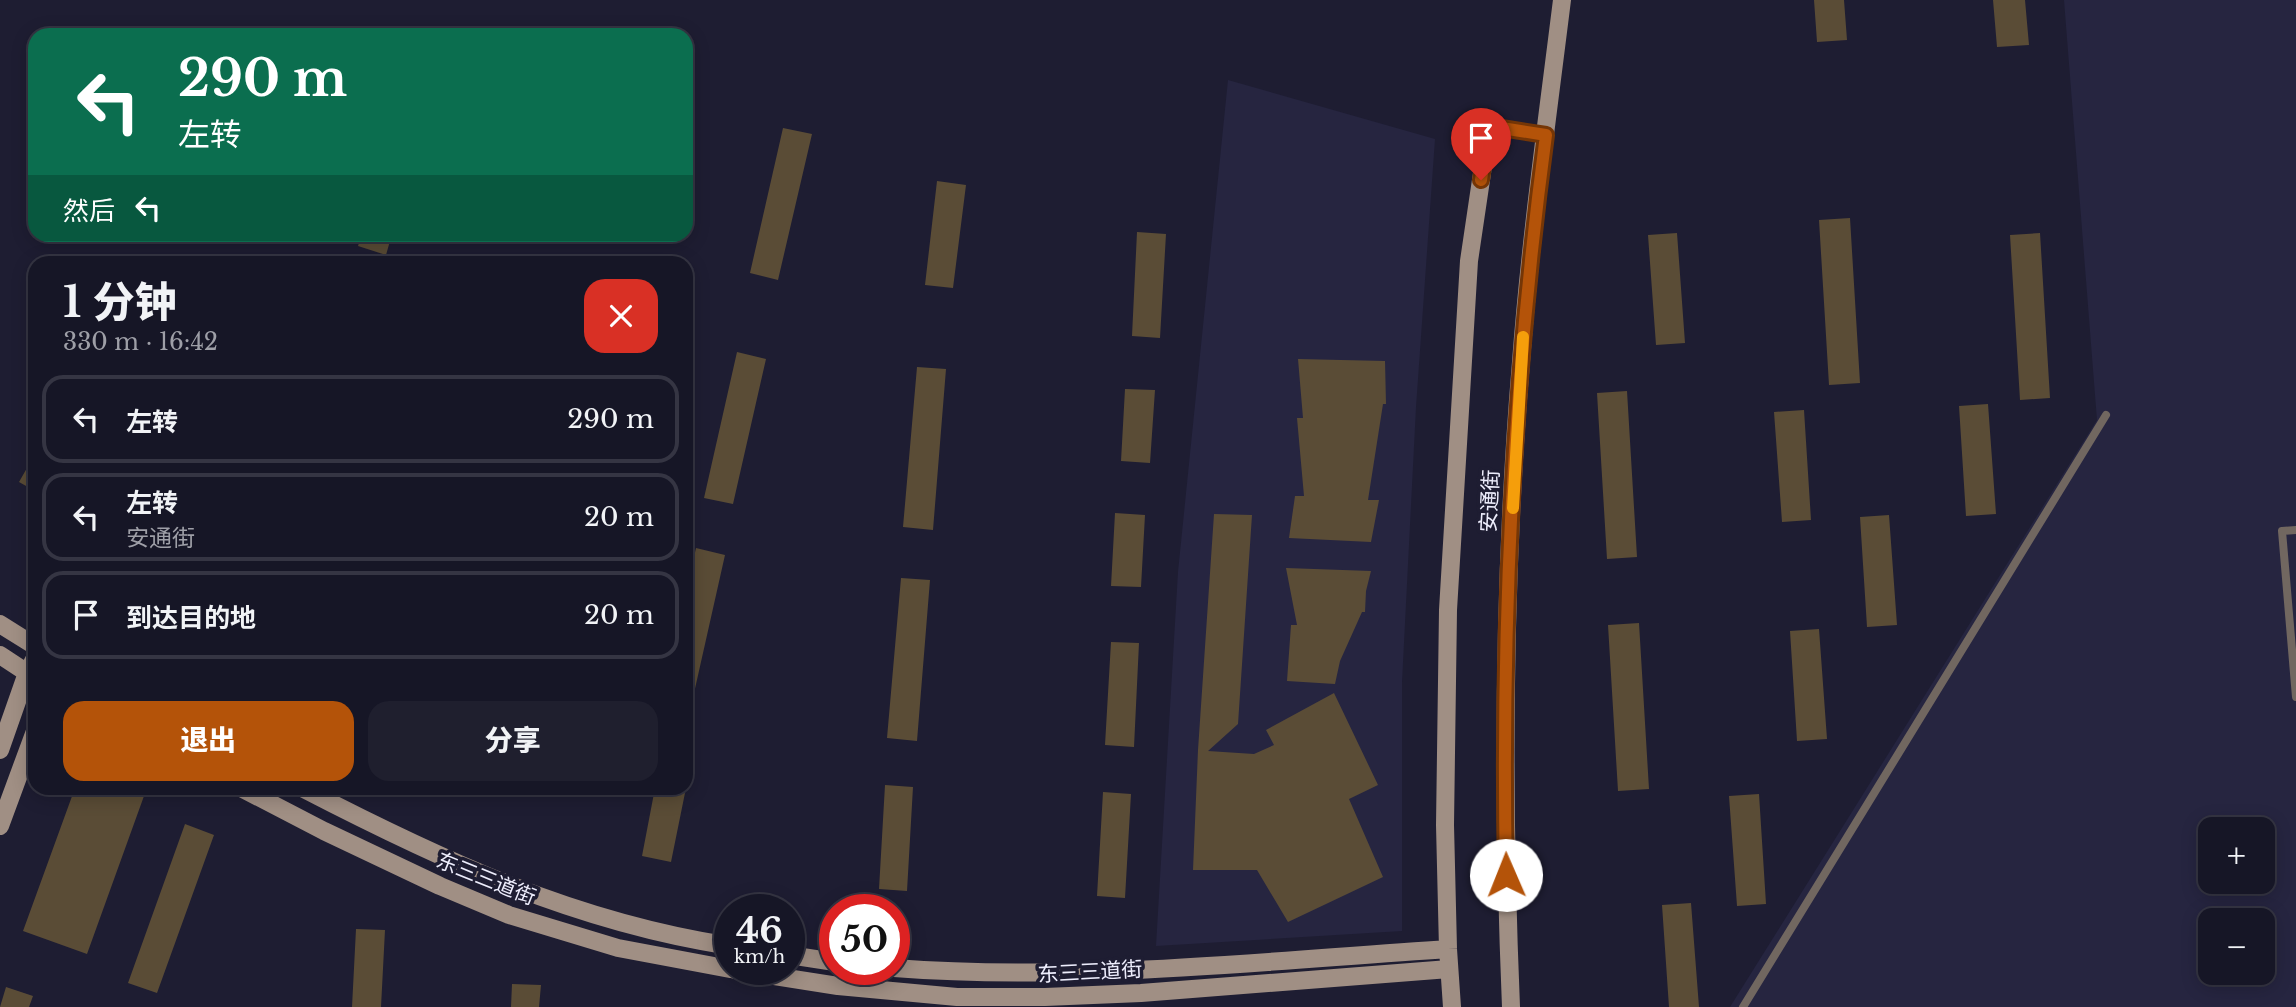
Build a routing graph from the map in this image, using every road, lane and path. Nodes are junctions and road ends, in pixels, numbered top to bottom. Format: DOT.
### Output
graph roads {
  1 [pos="1562,0"];
  2 [pos="1489,126"];
  3 [pos="1546,135"];
  4 [pos="2106,415"];
  5 [pos="2296,530"];
  6 [pos="0,624"];
  7 [pos="28,642"];
  8 [pos="0,655"];
  9 [pos="28,667"];
  10 [pos="28,679"];
  11 [pos="2296,697"];
  12 [pos="0,750"];
  13 [pos="28,750"];
  14 [pos="255,795"];
  15 [pos="316,795"];
  16 [pos="0,826"];
  17 [pos="714,943"];
  18 [pos="1448,949"];
  19 [pos="714,966"];
  20 [pos="910,969"];
  21 [pos="1449,969"];
  22 [pos="805,981"];
  23 [pos="1452,1007"];
  24 [pos="1511,1007"];
  25 [pos="1744,1007"];
  1 -- 3 [label="main road, 安通街"];
  2 -- 3 [label="lane"];
  2 -- 18 [label="main road, 安通街"];
  3 -- 24 [label="main road, 安通街"];
  4 -- 25 [label="lane"];
  5 -- 11 [label="lane"];
  6 -- 7 [label="main road"];
  8 -- 9 [label="main road"];
  10 -- 12 [label="main road"];
  13 -- 16 [label="main road"];
  14 -- 19 [label="main road, 东三三道街"];
  15 -- 17 [label="main road, 东三三道街"];
  18 -- 20 [label="main road, 东三三道街"];
  18 -- 21 [label="main road, 安通街"];
  21 -- 22 [label="main road, 东三三道街"];
  21 -- 23 [label="main road, 安通街"];
}
